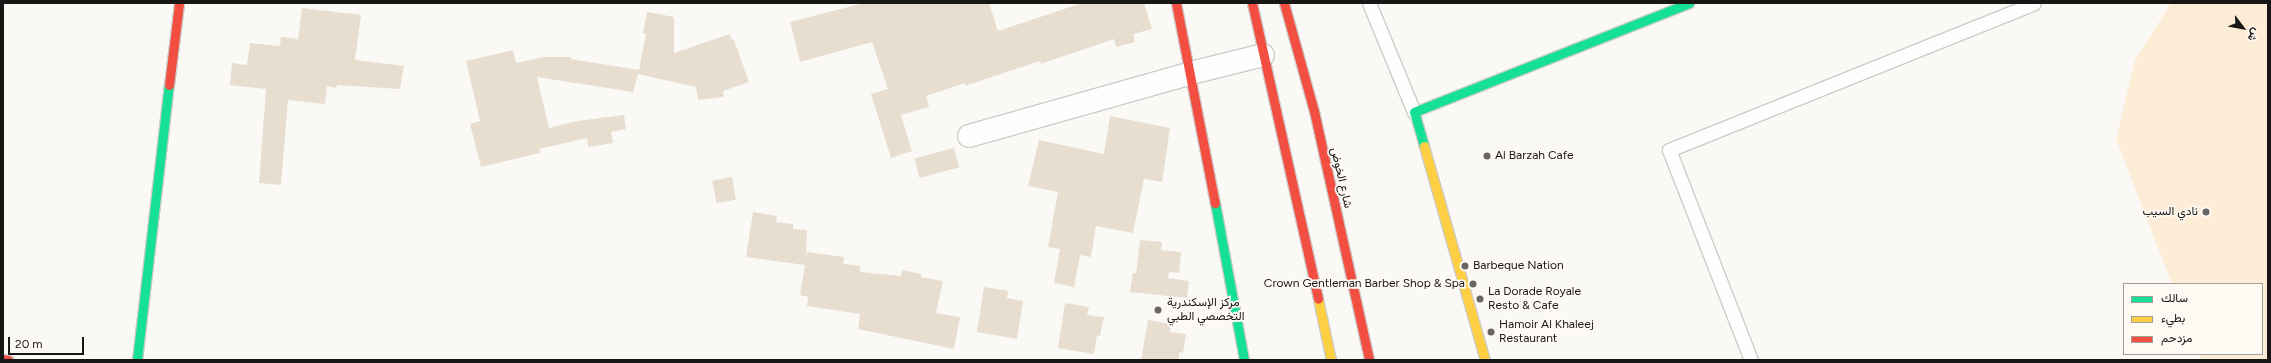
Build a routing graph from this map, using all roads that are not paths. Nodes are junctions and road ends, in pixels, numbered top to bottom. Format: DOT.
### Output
graph roads {
  1 [pos="179,3"];
  2 [pos="1176,3"];
  3 [pos="1252,3"];
  4 [pos="1284,3"];
  5 [pos="1369,3"];
  6 [pos="1689,3"];
  7 [pos="2034,3"];
  8 [pos="1262,55"];
  9 [pos="1192,73"];
  10 [pos="1414,112"];
  11 [pos="969,136"];
  12 [pos="3,359"];
  13 [pos="8,360"];
  14 [pos="137,360"];
  15 [pos="1244,360"];
  16 [pos="1331,360"];
  17 [pos="1369,360"];
  18 [pos="1485,360"];
  19 [pos="1751,360"];
  1 -- 14 [label="street"];
  2 -- 9 [label="street"];
  3 -- 8 [label="street"];
  4 -- 17 [label="street, شارع الخوض"];
  5 -- 10 [label="lane"];
  6 -- 10 [label="street"];
  7 -- 19 [label="lane"];
  8 -- 9 [label="street"];
  8 -- 16 [label="street"];
  9 -- 11 [label="street"];
  9 -- 15 [label="street"];
  10 -- 18 [label="street"];
  12 -- 13 [label="street"];
}
